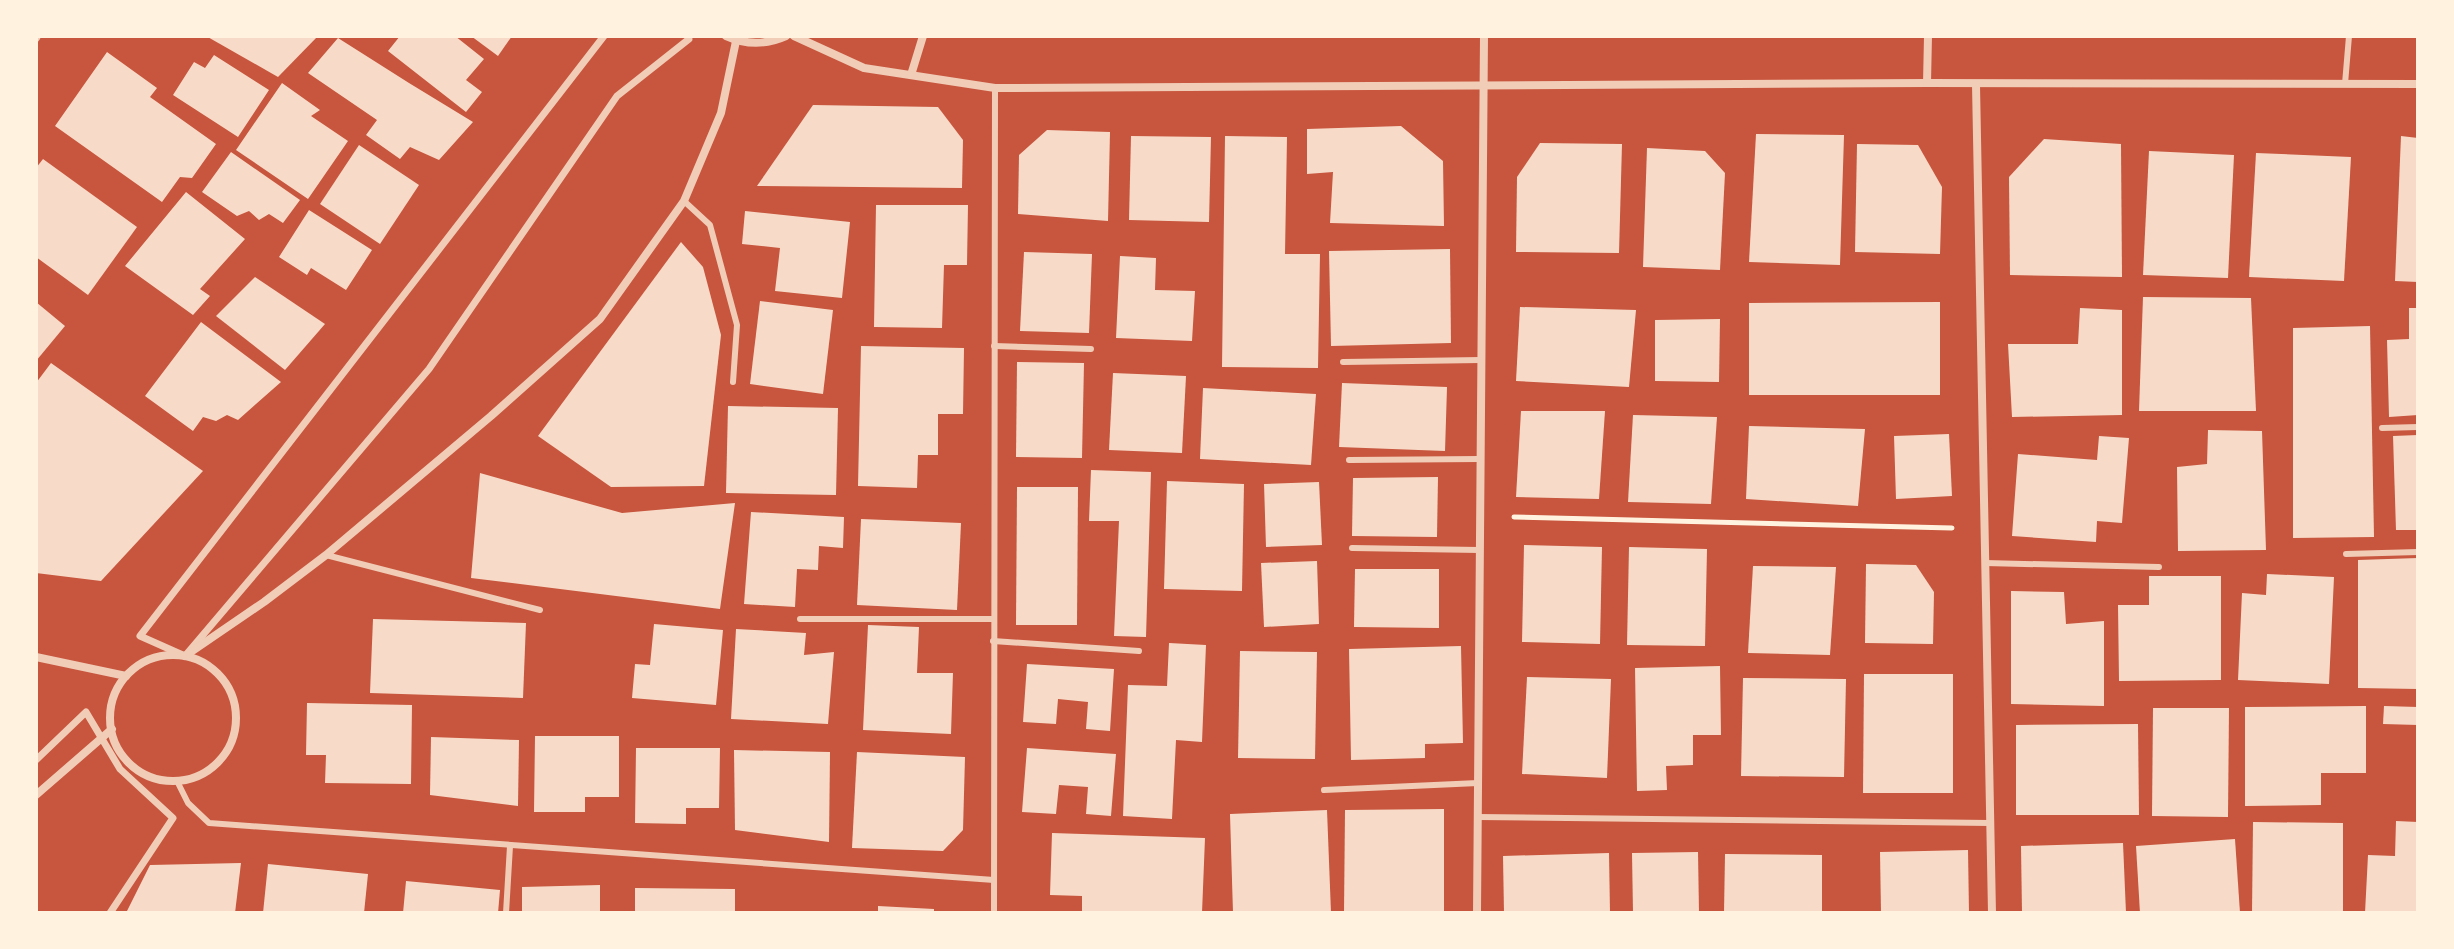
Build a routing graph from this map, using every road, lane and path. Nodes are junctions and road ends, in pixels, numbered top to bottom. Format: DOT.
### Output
graph roads {
  1 [pos="604,36"];
  2 [pos="688,36"];
  3 [pos="726,36"];
  4 [pos="786,36"];
  5 [pos="794,36"];
  6 [pos="923,36"];
  7 [pos="1484,36"];
  8 [pos="1928,36"];
  9 [pos="2349,36"];
  10 [pos="736,41"];
  11 [pos="911,75"];
  12 [pos="1927,83"];
  13 [pos="2345,84"];
  14 [pos="2418,84"];
  15 [pos="1976,85"];
  16 [pos="1483,86"];
  17 [pos="995,88"];
  18 [pos="684,201"];
  19 [pos="994,346"];
  20 [pos="1091,349"];
  21 [pos="1481,360"];
  22 [pos="1343,362"];
  23 [pos="733,382"];
  24 [pos="2418,427"];
  25 [pos="2382,428"];
  26 [pos="1480,459"];
  27 [pos="1349,460"];
  28 [pos="1481,516"];
  29 [pos="1985,529"];
  30 [pos="1352,548"];
  31 [pos="1479,550"];
  32 [pos="2418,552"];
  33 [pos="2346,554"];
  34 [pos="326,555"];
  35 [pos="1985,563"];
  36 [pos="2159,567"];
  37 [pos="540,610"];
  38 [pos="800,619"];
  39 [pos="993,619"];
  40 [pos="993,641"];
  41 [pos="1139,651"];
  42 [pos="185,656"];
  43 [pos="36,657"];
  44 [pos="126,676"];
  45 [pos="112,729"];
  46 [pos="36,760"];
  47 [pos="177,781"];
  48 [pos="1478,783"];
  49 [pos="1324,790"];
  50 [pos="36,795"];
  51 [pos="1478,817"];
  52 [pos="1990,823"];
  53 [pos="510,846"];
  54 [pos="994,880"];
  55 [pos="110,913"];
  56 [pos="506,913"];
  57 [pos="994,913"];
  58 [pos="1477,913"];
  59 [pos="1992,913"];
  1 -- 42 [label="street"];
  2 -- 42 [label="street"];
  3 -- 10 [label="street"];
  4 -- 10 [label="street"];
  5 -- 11 [label="street"];
  6 -- 11 [label="street"];
  7 -- 16 [label="street"];
  8 -- 12 [label="street"];
  9 -- 13 [label="lane"];
  10 -- 18 [label="street"];
  11 -- 17 [label="street"];
  12 -- 15 [label="street"];
  12 -- 16 [label="street"];
  13 -- 14 [label="street"];
  13 -- 15 [label="street"];
  15 -- 29 [label="street"];
  16 -- 17 [label="street"];
  16 -- 21 [label="street"];
  17 -- 19 [label="lane"];
  18 -- 23 [label="lane"];
  18 -- 34 [label="street"];
  19 -- 20 [label="lane"];
  19 -- 39 [label="lane"];
  21 -- 22 [label="lane"];
  21 -- 26 [label="street"];
  24 -- 25 [label="lane"];
  26 -- 27 [label="lane"];
  26 -- 28 [label="street"];
  28 -- 29 [label="path"];
  28 -- 31 [label="street"];
  29 -- 35 [label="street"];
  30 -- 31 [label="lane"];
  31 -- 48 [label="street"];
  32 -- 33 [label="lane"];
  34 -- 37 [label="lane"];
  34 -- 42 [label="street"];
  35 -- 36 [label="lane"];
  35 -- 52 [label="street"];
  38 -- 39 [label="lane"];
  39 -- 40 [label="lane"];
  40 -- 41 [label="lane"];
  40 -- 54 [label="lane"];
  42 -- 44 [label="street"];
  42 -- 47 [label="street"];
  43 -- 44 [label="street"];
  44 -- 45 [label="street"];
  45 -- 47 [label="street"];
  45 -- 50 [label="street"];
  46 -- 55 [label="street"];
  47 -- 53 [label="lane"];
  48 -- 49 [label="lane"];
  48 -- 51 [label="street"];
  51 -- 52 [label="lane"];
  51 -- 58 [label="street"];
  52 -- 59 [label="street"];
  53 -- 54 [label="lane"];
  53 -- 56 [label="lane"];
  54 -- 57 [label="lane"];
}
